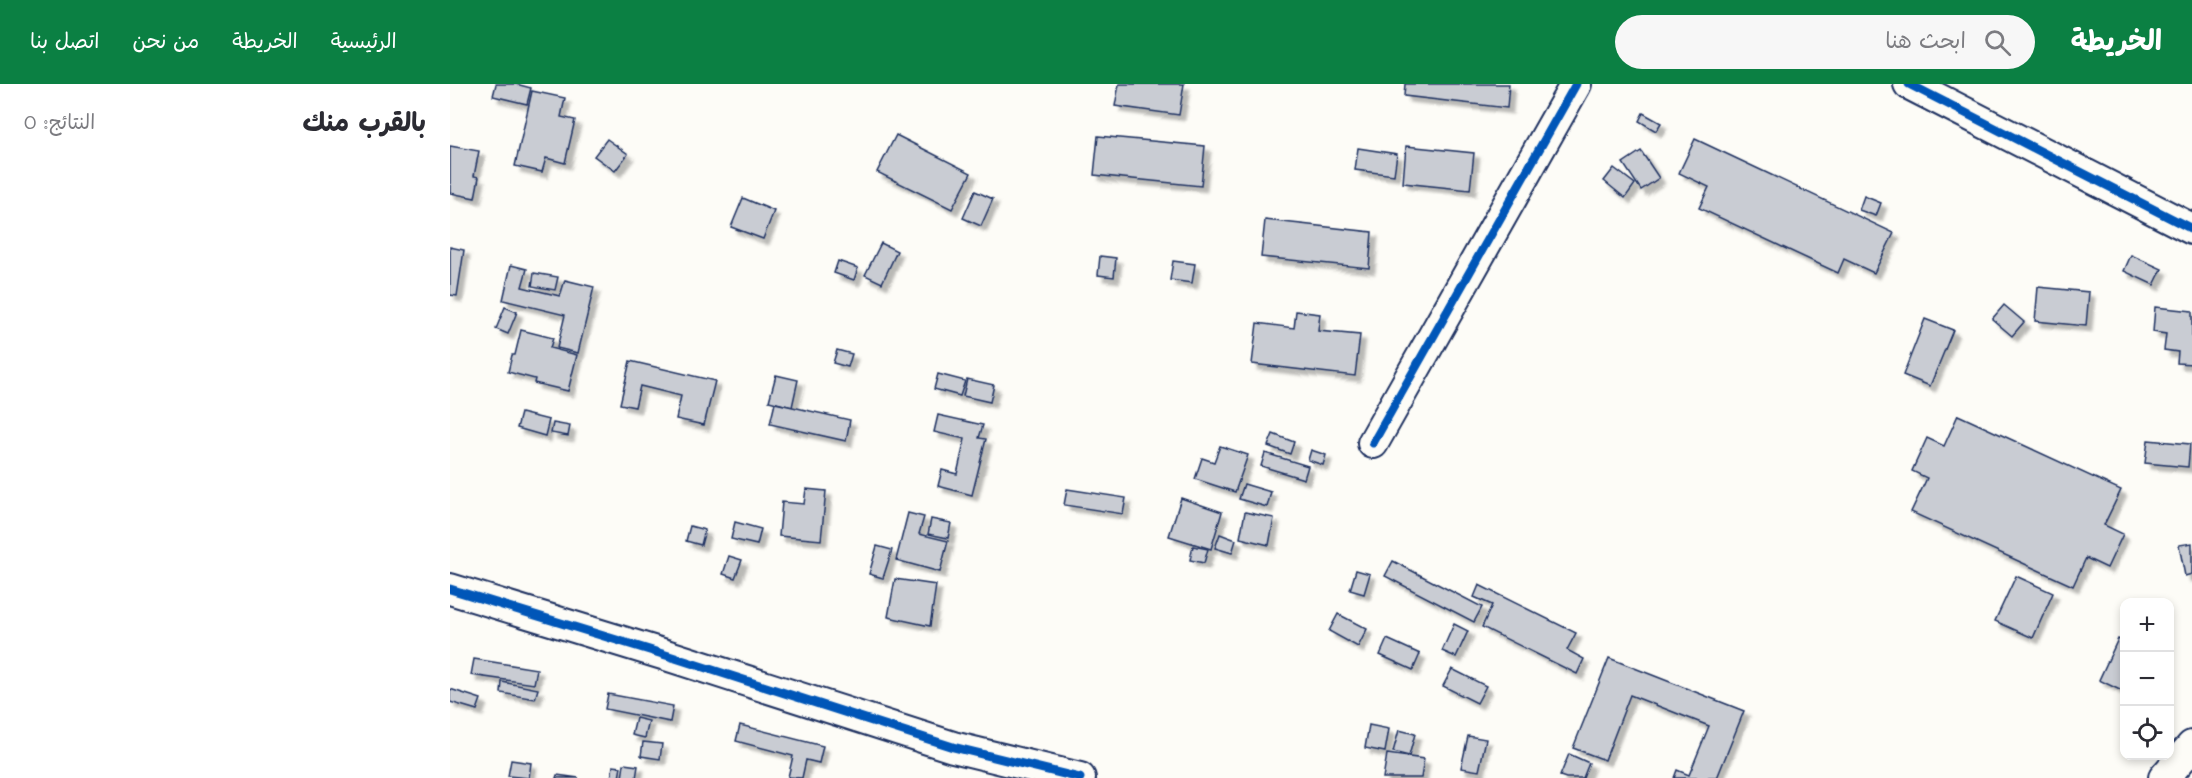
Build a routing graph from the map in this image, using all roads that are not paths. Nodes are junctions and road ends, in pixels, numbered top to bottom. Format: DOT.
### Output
graph roads {
  1 [pos="1576,84"];
  2 [pos="1909,84"];
  3 [pos="2192,229"];
  4 [pos="1373,443"];
  5 [pos="450,589"];
  6 [pos="2192,746"];
  7 [pos="1080,778"];
  8 [pos="2164,778"];
  1 -- 4 [label="street"];
  2 -- 3 [label="street"];
  5 -- 7 [label="street"];
  6 -- 8 [label="street"];
}
